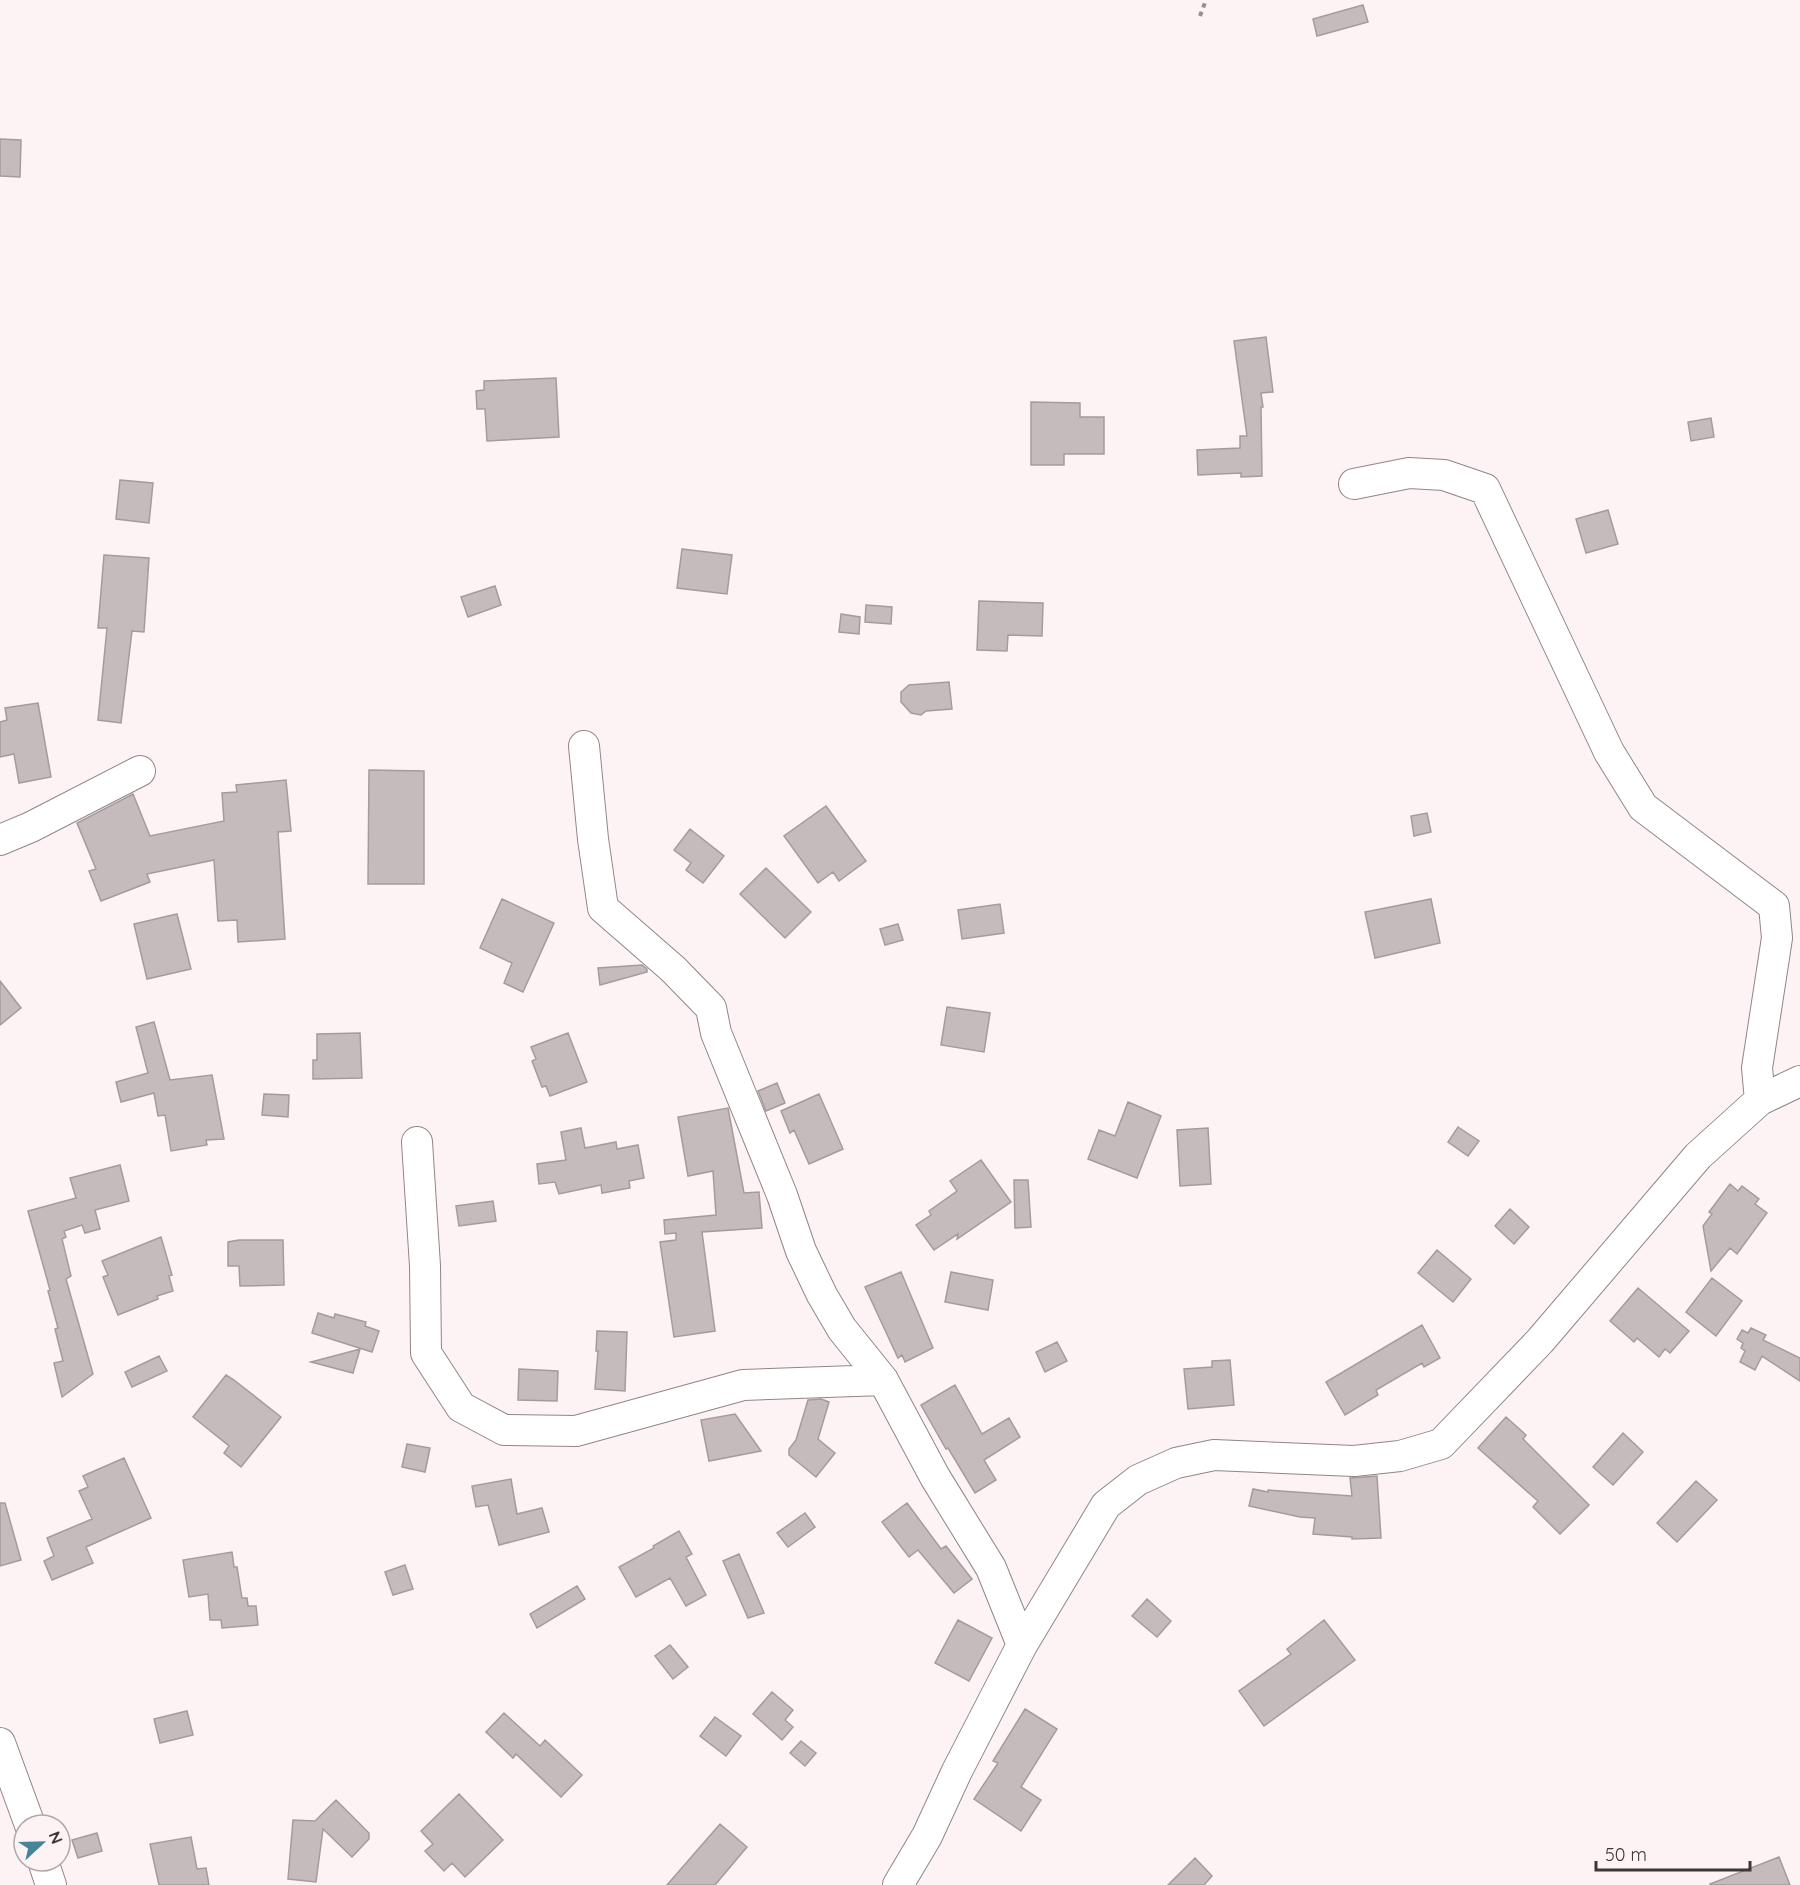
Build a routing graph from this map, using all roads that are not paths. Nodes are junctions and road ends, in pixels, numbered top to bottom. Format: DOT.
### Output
graph roads {
  1 [pos="1354,484"];
  2 [pos="584,746"];
  3 [pos="140,771"];
  4 [pos="0,840"];
  5 [pos="1800,1081"];
  6 [pos="1760,1100"];
  7 [pos="417,1142"];
  8 [pos="883,1380"];
  9 [pos="1022,1645"];
  10 [pos="0,1743"];
  11 [pos="26,1813"];
  12 [pos="898,1885"];
  1 -- 6 [label="street"];
  2 -- 8 [label="street"];
  3 -- 4 [label="street"];
  5 -- 6 [label="street"];
  6 -- 9 [label="street"];
  7 -- 8 [label="street"];
  8 -- 9 [label="street"];
  9 -- 12 [label="street"];
  10 -- 11 [label="street"];
}
